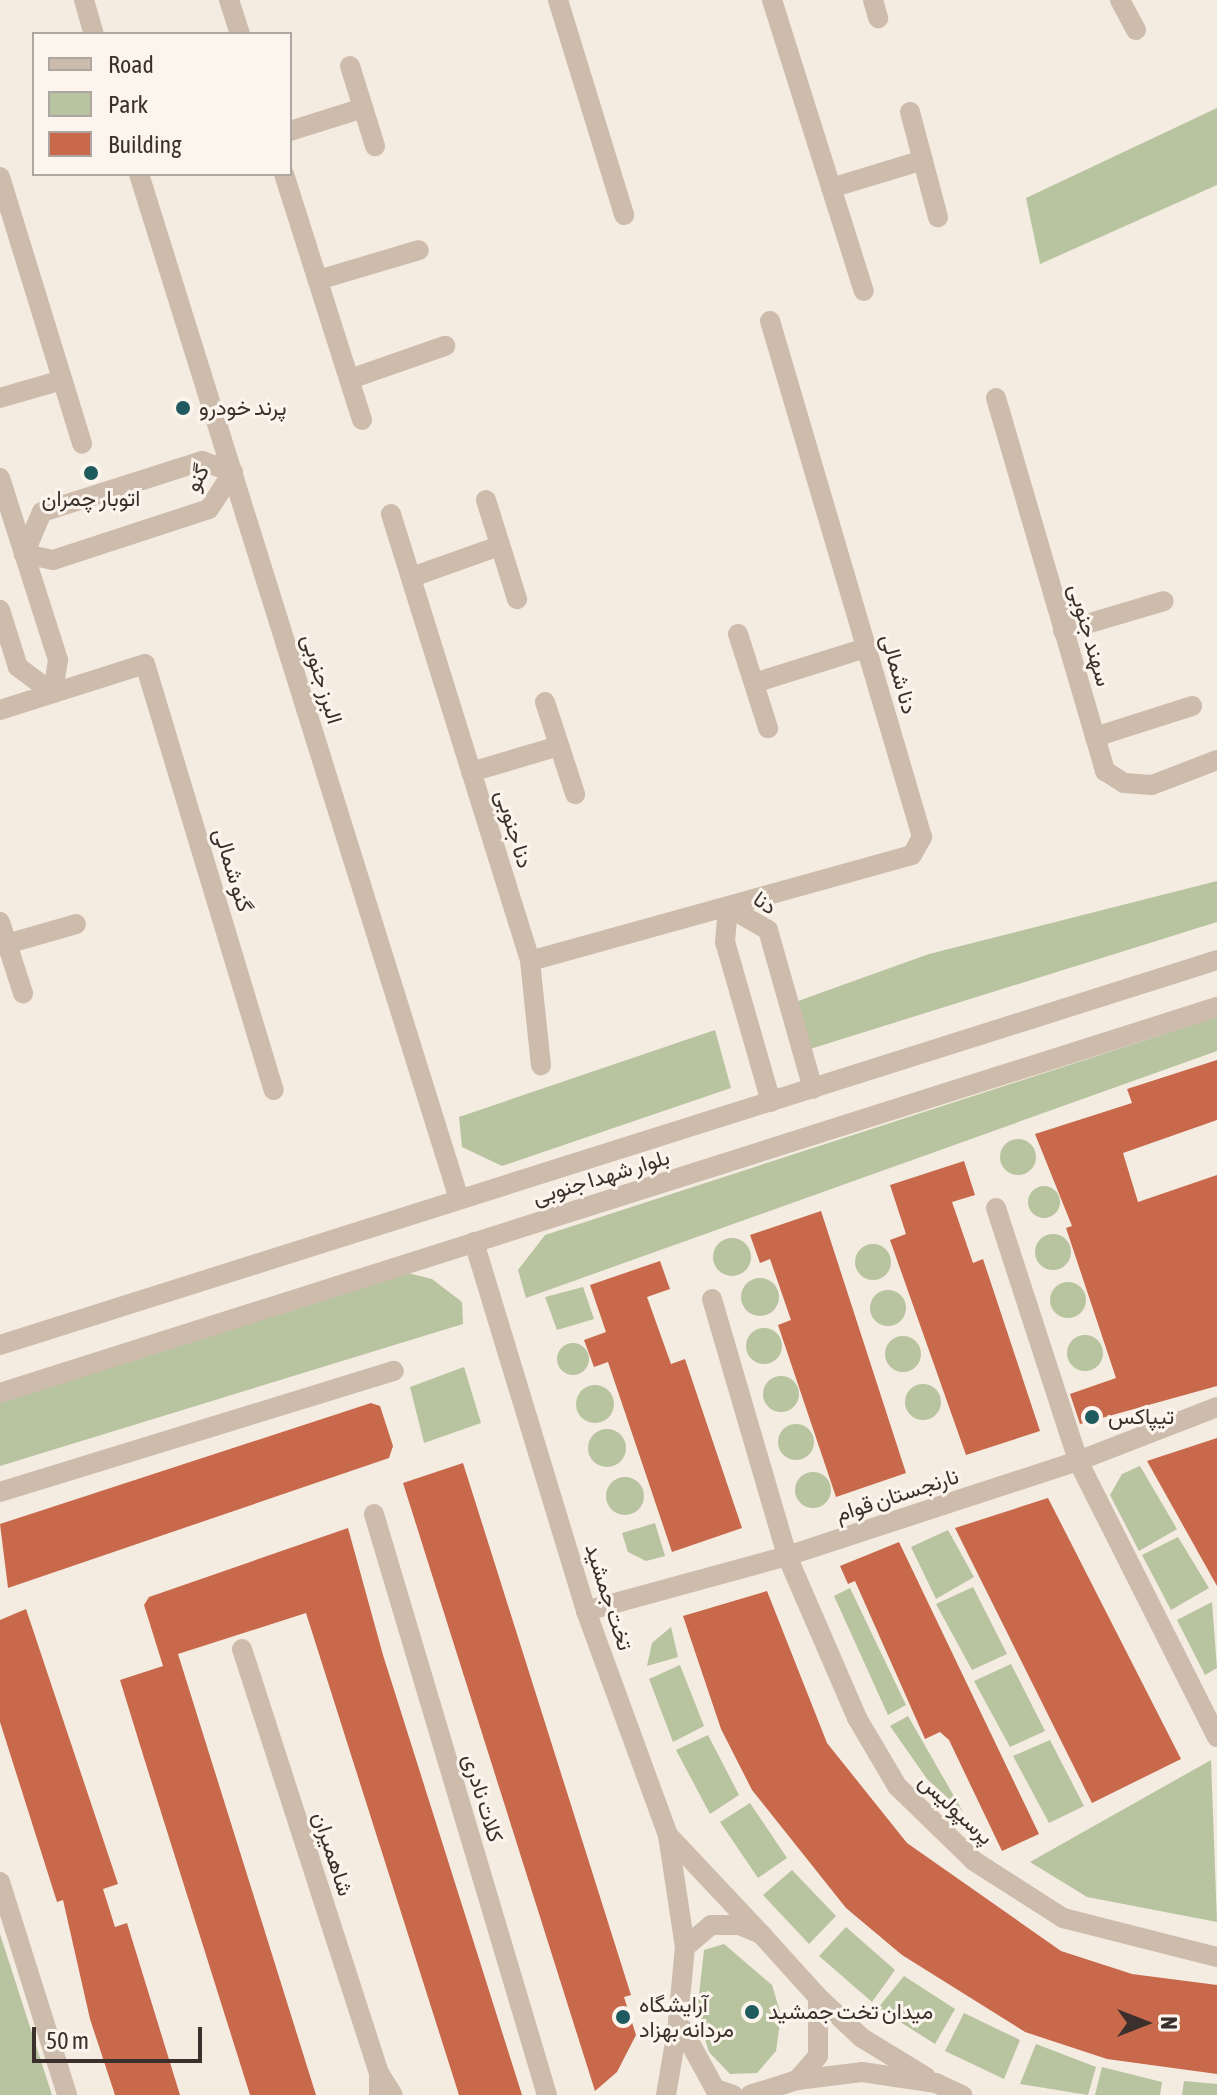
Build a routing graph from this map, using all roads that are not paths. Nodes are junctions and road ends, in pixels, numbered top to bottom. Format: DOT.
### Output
graph roads {
  1 [pos="84,0"];
  2 [pos="229,0"];
  3 [pos="558,0"];
  4 [pos="772,0"];
  5 [pos="1120,0"];
  6 [pos="1136,30"];
  7 [pos="93,32"];
  8 [pos="239,32"];
  9 [pos="350,66"];
  10 [pos="363,108"];
  11 [pos="910,112"];
  12 [pos="292,130"];
  13 [pos="375,146"];
  14 [pos="923,160"];
  15 [pos="140,176"];
  16 [pos="285,176"];
  17 [pos="0,177"];
  18 [pos="831,188"];
  19 [pos="624,215"];
  20 [pos="938,217"];
  21 [pos="419,250"];
  22 [pos="318,280"];
  23 [pos="864,291"];
  24 [pos="770,321"];
  25 [pos="445,346"];
  26 [pos="350,379"];
  27 [pos="62,380"];
  28 [pos="0,398"];
  29 [pos="996,398"];
  30 [pos="362,420"];
  31 [pos="82,444"];
  32 [pos="233,472"];
  33 [pos="0,478"];
  34 [pos="486,500"];
  35 [pos="391,514"];
  36 [pos="499,546"];
  37 [pos="24,554"];
  38 [pos="412,577"];
  39 [pos="517,599"];
  40 [pos="1164,601"];
  41 [pos="0,610"];
  42 [pos="1063,631"];
  43 [pos="738,634"];
  44 [pos="866,648"];
  45 [pos="754,683"];
  46 [pos="53,693"];
  47 [pos="545,702"];
  48 [pos="1192,706"];
  49 [pos="0,710"];
  50 [pos="768,728"];
  51 [pos="1095,737"];
  52 [pos="559,746"];
  53 [pos="1217,760"];
  54 [pos="471,772"];
  55 [pos="575,794"];
  56 [pos="728,907"];
  57 [pos="0,922"];
  58 [pos="76,924"];
  59 [pos="4,945"];
  60 [pos="1217,960"];
  61 [pos="530,961"];
  62 [pos="23,993"];
  63 [pos="1217,1007"];
  64 [pos="541,1065"];
  65 [pos="813,1089"];
  66 [pos="274,1090"];
  67 [pos="771,1102"];
  68 [pos="459,1199"];
  69 [pos="996,1208"];
  70 [pos="474,1242"];
  71 [pos="712,1299"];
  72 [pos="3,1343"];
  73 [pos="394,1371"];
  74 [pos="0,1393"];
  75 [pos="1217,1407"];
  76 [pos="1078,1461"];
  77 [pos="0,1492"];
  78 [pos="374,1514"];
  79 [pos="787,1556"];
  80 [pos="586,1611"];
  81 [pos="242,1649"];
  82 [pos="1217,1737"];
  83 [pos="668,1835"];
  84 [pos="0,1882"];
  85 [pos="761,1934"];
  86 [pos="685,1947"];
  87 [pos="1217,1957"];
  88 [pos="818,1997"];
  89 [pos="678,2021"];
  90 [pos="379,2073"];
  91 [pos="797,2080"];
  92 [pos="936,2083"];
  93 [pos="67,2095"];
  94 [pos="379,2095"];
  95 [pos="393,2095"];
  96 [pos="547,2095"];
  97 [pos="666,2095"];
  98 [pos="733,2095"];
  99 [pos="750,2095"];
  100 [pos="962,2095"];
  1 -- 7 [label="street"];
  2 -- 8 [label="street"];
  3 -- 19 [label="street"];
  4 -- 18 [label="street"];
  5 -- 6 [label="street"];
  9 -- 10 [label="street"];
  10 -- 12 [label="street"];
  10 -- 13 [label="street"];
  11 -- 14 [label="street"];
  14 -- 18 [label="street"];
  14 -- 20 [label="street"];
  15 -- 32 [label="street, البرز جنوبی"];
  16 -- 22 [label="street"];
  17 -- 27 [label="street"];
  18 -- 23 [label="street"];
  21 -- 22 [label="street"];
  22 -- 26 [label="street"];
  24 -- 44 [label="street, دنا شمالی"];
  25 -- 26 [label="street"];
  26 -- 30 [label="street"];
  27 -- 28 [label="street"];
  27 -- 31 [label="street"];
  29 -- 42 [label="street, سهند جنوبی"];
  32 -- 37 [label="street, گنو"];
  32 -- 37 [label="street, گنو"];
  32 -- 68 [label="street, البرز جنوبی"];
  33 -- 37 [label="street"];
  34 -- 36 [label="street"];
  35 -- 38 [label="street, دنا جنوبی"];
  36 -- 38 [label="street"];
  36 -- 39 [label="street"];
  37 -- 46 [label="street"];
  38 -- 54 [label="street, دنا جنوبی"];
  40 -- 42 [label="street"];
  41 -- 46 [label="street"];
  42 -- 51 [label="street, سهند جنوبی"];
  43 -- 45 [label="street"];
  44 -- 45 [label="street"];
  44 -- 56 [label="street, دنا شمالی"];
  45 -- 50 [label="street"];
  46 -- 49 [label="street"];
  46 -- 66 [label="street, گنو شمالی"];
  47 -- 52 [label="street"];
  48 -- 51 [label="street"];
  51 -- 53 [label="street, سهند جنوبی"];
  52 -- 54 [label="street"];
  52 -- 55 [label="street"];
  54 -- 61 [label="street, دنا جنوبی"];
  56 -- 61 [label="street"];
  56 -- 65 [label="street, دنا"];
  56 -- 67 [label="street, دنا"];
  57 -- 59 [label="street"];
  58 -- 59 [label="street"];
  59 -- 62 [label="street"];
  60 -- 65 [label="street, بلوار شهدا جنوبی"];
  61 -- 64 [label="street, دنا جنوبی"];
  63 -- 70 [label="street, بلوار شهدا جنوبی"];
  65 -- 67 [label="street, بلوار شهدا جنوبی"];
  67 -- 68 [label="street, بلوار شهدا جنوبی"];
  68 -- 72 [label="street, بلوار شهدا جنوبی"];
  69 -- 76 [label="street"];
  70 -- 74 [label="street, بلوار شهدا جنوبی"];
  70 -- 80 [label="street, تخت جمشید"];
  71 -- 79 [label="street, پرسپولیس"];
  73 -- 77 [label="street"];
  75 -- 76 [label="street, نارنجستان قوام"];
  76 -- 79 [label="street, نارنجستان قوام"];
  76 -- 82 [label="street"];
  78 -- 96 [label="street, کلات نادری"];
  79 -- 80 [label="street, نارنجستان قوام"];
  79 -- 87 [label="street, پرسپولیس"];
  80 -- 83 [label="street, تخت جمشید"];
  81 -- 90 [label="street, شاهمیران"];
  83 -- 85 [label="street, تخت جمشید"];
  83 -- 86 [label="street"];
  84 -- 93 [label="street"];
  85 -- 86 [label="street"];
  85 -- 88 [label="street, تخت جمشید"];
  86 -- 89 [label="street"];
  88 -- 91 [label="street"];
  88 -- 92 [label="street, تخت جمشید"];
  89 -- 97 [label="street"];
  89 -- 98 [label="street"];
  90 -- 94 [label="street"];
  90 -- 95 [label="street"];
  91 -- 92 [label="street"];
  91 -- 99 [label="street"];
  92 -- 100 [label="street"];
}
